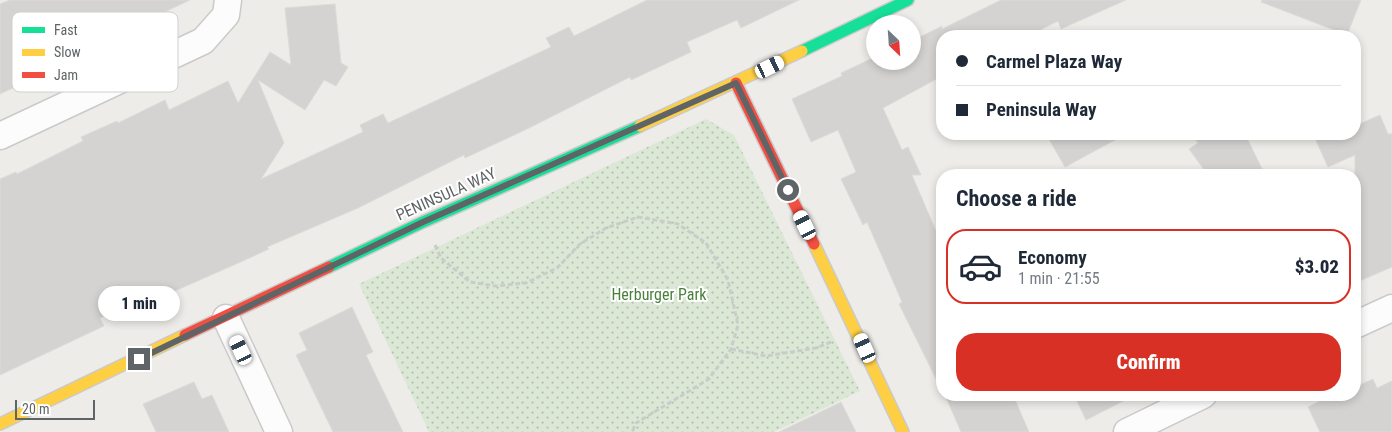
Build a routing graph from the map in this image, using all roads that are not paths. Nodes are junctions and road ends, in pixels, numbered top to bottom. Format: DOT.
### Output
graph roads {
  1 [pos="228,0"];
  2 [pos="908,0"];
  3 [pos="178,53"];
  4 [pos="736,83"];
  5 [pos="94,92"];
  6 [pos="0,136"];
  7 [pos="1392,308"];
  8 [pos="226,318"];
  9 [pos="1361,322"];
  10 [pos="1190,401"];
  11 [pos="0,424"];
  12 [pos="279,432"];
  13 [pos="903,432"];
  14 [pos="1127,432"];
  1 -- 3 [label="street"];
  2 -- 4 [label="street, PENINSULA WAY"];
  4 -- 8 [label="street, PENINSULA WAY"];
  4 -- 13 [label="street"];
  5 -- 6 [label="street"];
  7 -- 9 [label="street"];
  8 -- 11 [label="street, PENINSULA WAY"];
  8 -- 12 [label="street"];
  10 -- 14 [label="street"];
}
